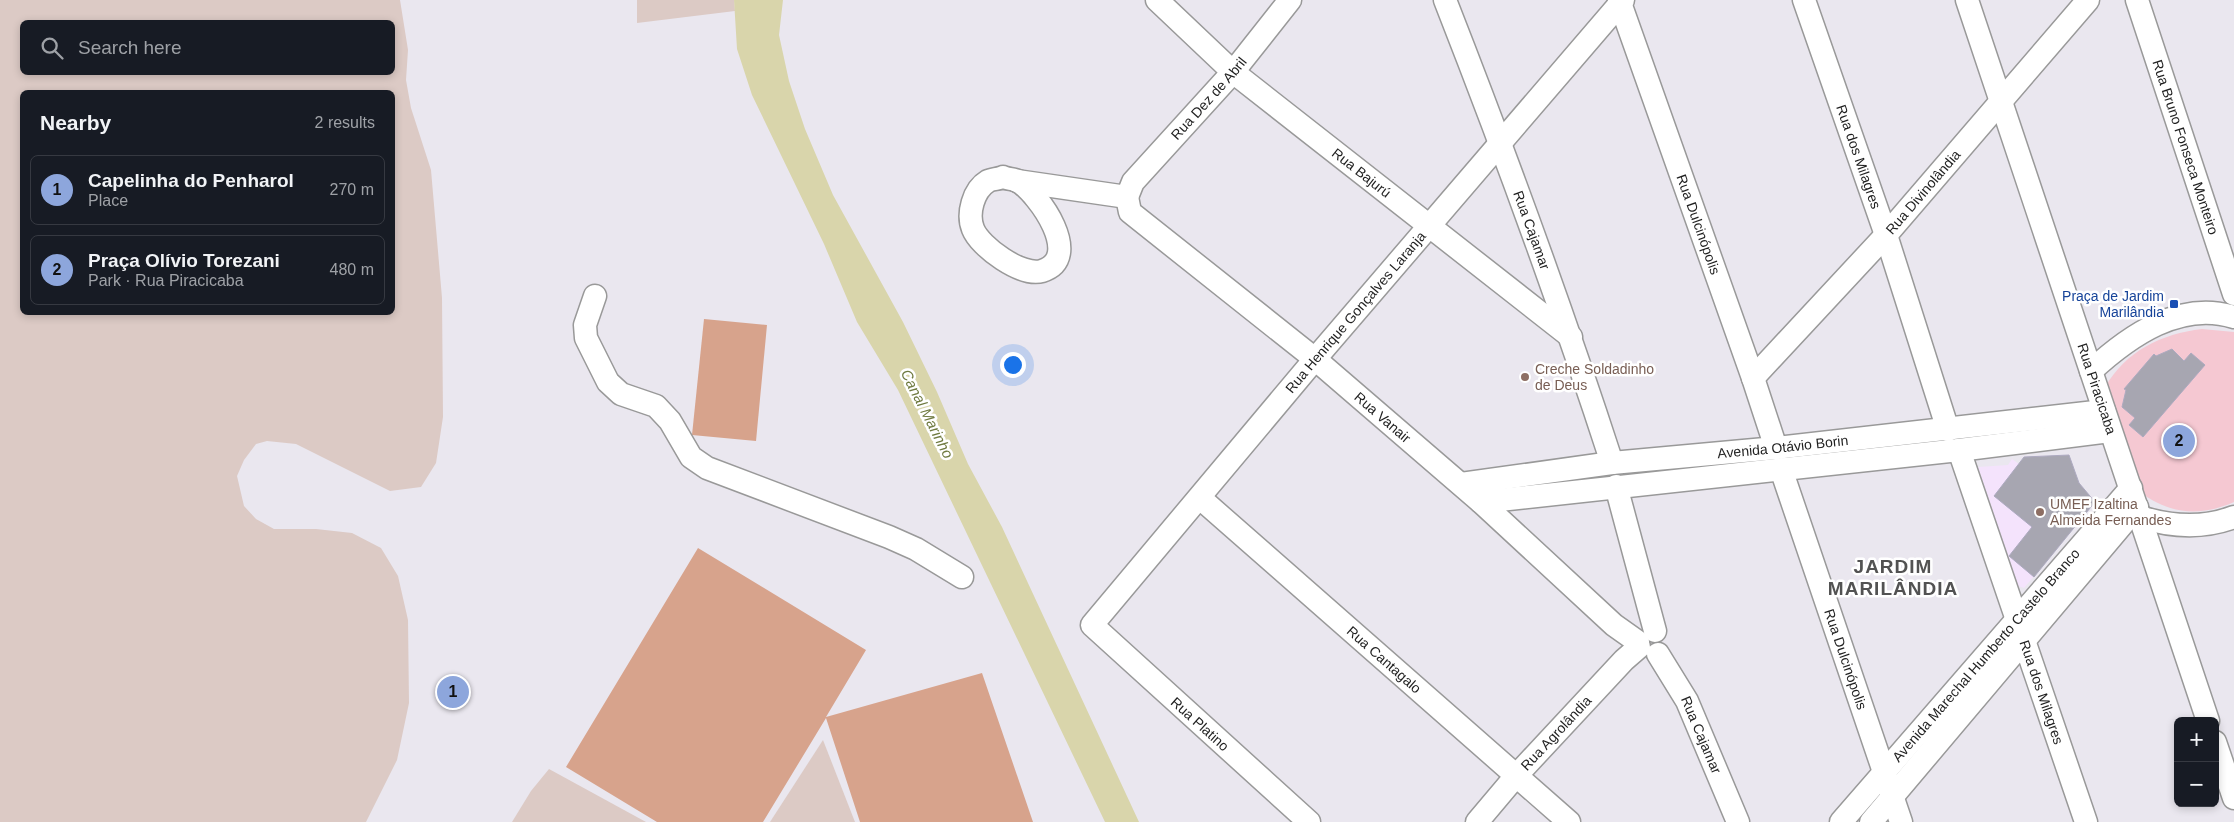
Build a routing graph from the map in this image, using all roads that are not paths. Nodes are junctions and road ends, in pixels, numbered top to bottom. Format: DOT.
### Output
graph roads {
  1 [pos="1157,0"];
  2 [pos="1290,0"];
  3 [pos="1446,0"];
  4 [pos="1804,0"];
  5 [pos="1967,0"];
  6 [pos="2088,0"];
  7 [pos="2137,0"];
  8 [pos="1621,1"];
  9 [pos="1233,72"];
  10 [pos="2001,102"];
  11 [pos="1502,144"];
  12 [pos="1018,181"];
  13 [pos="1127,197"];
  14 [pos="1430,226"];
  15 [pos="1886,235"];
  16 [pos="2234,294"];
  17 [pos="595,296"];
  18 [pos="2234,317"];
  19 [pos="1571,337"];
  20 [pos="1315,359"];
  21 [pos="2091,371"];
  22 [pos="1753,378"];
  23 [pos="2107,421"];
  24 [pos="1948,430"];
  25 [pos="1959,450"];
  26 [pos="1779,458"];
  27 [pos="1612,463"];
  28 [pos="1461,484"];
  29 [pos="1616,486"];
  30 [pos="1200,498"];
  31 [pos="1481,502"];
  32 [pos="2136,504"];
  33 [pos="2234,517"];
  34 [pos="962,577"];
  35 [pos="2016,618"];
  36 [pos="1092,625"];
  37 [pos="2024,640"];
  38 [pos="1647,643"];
  39 [pos="2207,717"];
  40 [pos="2219,754"];
  41 [pos="1883,772"];
  42 [pos="1515,777"];
  43 [pos="1892,796"];
  44 [pos="2234,798"];
  45 [pos="1309,822"];
  46 [pos="1477,822"];
  47 [pos="1569,822"];
  48 [pos="1738,822"];
  49 [pos="1841,822"];
  50 [pos="1871,822"];
  51 [pos="1901,822"];
  52 [pos="2086,822"];
  1 -- 9 [label="street, Rua Bajurú"];
  2 -- 9 [label="street, Rua Dez de Abril"];
  3 -- 11 [label="street, Rua Cajamar"];
  4 -- 15 [label="street, Rua dos Milagres"];
  5 -- 10 [label="street, Rua Piracicaba"];
  6 -- 10 [label="street, Rua Divinolândia"];
  7 -- 16 [label="street, Rua Bruno Fonseca Monteiro"];
  8 -- 11 [label="street, Rua Henrique Gonçalves Laranja"];
  8 -- 22 [label="street, Rua Dulcinópolis"];
  9 -- 13 [label="street, Rua Dez de Abril"];
  9 -- 14 [label="street, Rua Bajurú"];
  10 -- 15 [label="street, Rua Divinolândia"];
  10 -- 21 [label="street, Rua Piracicaba"];
  11 -- 14 [label="street, Rua Henrique Gonçalves Laranja"];
  11 -- 19 [label="street, Rua Cajamar"];
  12 -- 13 [label="street"];
  13 -- 20 [label="street, Rua Vanair"];
  14 -- 19 [label="street, Rua Bajurú"];
  14 -- 20 [label="street, Rua Henrique Gonçalves Laranja"];
  15 -- 22 [label="street, Rua Divinolândia"];
  15 -- 24 [label="street, Rua dos Milagres"];
  17 -- 34 [label="street"];
  18 -- 21 [label="street"];
  19 -- 27 [label="street, Rua Cajamar"];
  20 -- 28 [label="street, Rua Vanair"];
  20 -- 30 [label="street, Rua Henrique Gonçalves Laranja"];
  21 -- 23 [label="street, Rua Piracicaba"];
  22 -- 26 [label="street, Rua Dulcinópolis"];
  23 -- 24 [label="street, Avenida Otávio Borin"];
  23 -- 25 [label="street, Avenida Otávio Borin"];
  23 -- 32 [label="street, Rua Piracicaba"];
  24 -- 26 [label="street, Avenida Otávio Borin"];
  25 -- 26 [label="street, Avenida Otávio Borin"];
  25 -- 35 [label="street, Rua dos Milagres"];
  26 -- 27 [label="street, Avenida Otávio Borin"];
  26 -- 29 [label="street, Avenida Otávio Borin"];
  26 -- 41 [label="street, Rua Dulcinópolis"];
  27 -- 28 [label="street, Avenida Otávio Borin"];
  28 -- 31 [label="street, Rua Vanair"];
  29 -- 31 [label="street, Avenida Otávio Borin"];
  29 -- 38 [label="street, Rua Cajamar"];
  30 -- 36 [label="street, Rua Henrique Gonçalves Laranja"];
  30 -- 42 [label="street, Rua Cantagalo"];
  31 -- 38 [label="street, Rua Vanair"];
  32 -- 33 [label="street"];
  32 -- 35 [label="street, Avenida Marechal Humberto Castelo Branco"];
  32 -- 37 [label="street, Avenida Marechal Humberto Castelo Branco"];
  32 -- 39 [label="street, Rua Piracicaba"];
  35 -- 37 [label="street, Rua dos Milagres"];
  35 -- 41 [label="street, Avenida Marechal Humberto Castelo Branco"];
  36 -- 45 [label="street, Rua Platino"];
  37 -- 43 [label="street, Avenida Marechal Humberto Castelo Branco"];
  37 -- 52 [label="street, Rua dos Milagres"];
  38 -- 42 [label="street, Rua Agrolândia"];
  38 -- 48 [label="street, Rua Cajamar"];
  40 -- 44 [label="street"];
  41 -- 43 [label="street, Rua Dulcinópolis"];
  41 -- 49 [label="street, Avenida Marechal Humberto Castelo Branco"];
  42 -- 46 [label="street, Rua Agrolândia"];
  42 -- 47 [label="street, Rua Cantagalo"];
  43 -- 50 [label="street, Avenida Marechal Humberto Castelo Branco"];
  43 -- 51 [label="street, Rua Dulcinópolis"];
}
